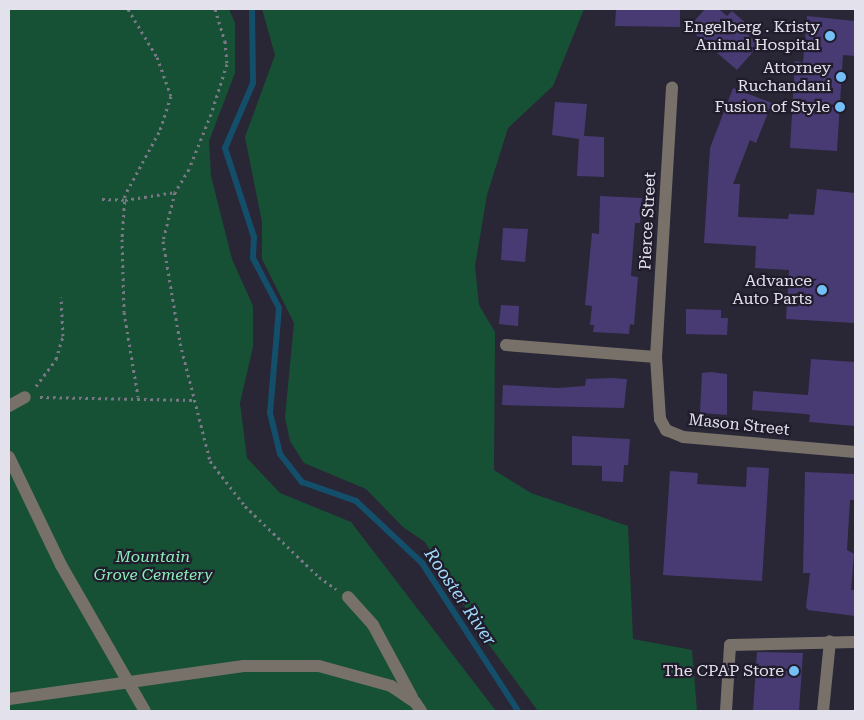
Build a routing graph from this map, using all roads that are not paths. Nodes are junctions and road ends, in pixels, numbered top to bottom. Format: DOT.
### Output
graph roads {
  1 [pos="672,87"];
  2 [pos="506,345"];
  3 [pos="656,357"];
  4 [pos="25,397"];
  5 [pos="9,406"];
  6 [pos="855,452"];
  7 [pos="9,457"];
  8 [pos="348,597"];
  9 [pos="830,641"];
  10 [pos="855,642"];
  11 [pos="127,680"];
  12 [pos="9,699"];
  13 [pos="418,707"];
  14 [pos="146,711"];
  15 [pos="726,711"];
  16 [pos="823,711"];
  1 -- 3 [label="street, Pierce Street"];
  2 -- 3 [label="street"];
  3 -- 6 [label="street, Mason Street"];
  4 -- 5 [label="street"];
  7 -- 11 [label="street"];
  8 -- 13 [label="street"];
  9 -- 10 [label="street"];
  9 -- 15 [label="street"];
  9 -- 16 [label="street"];
  11 -- 12 [label="street"];
  11 -- 13 [label="street"];
  11 -- 14 [label="street"];
}
